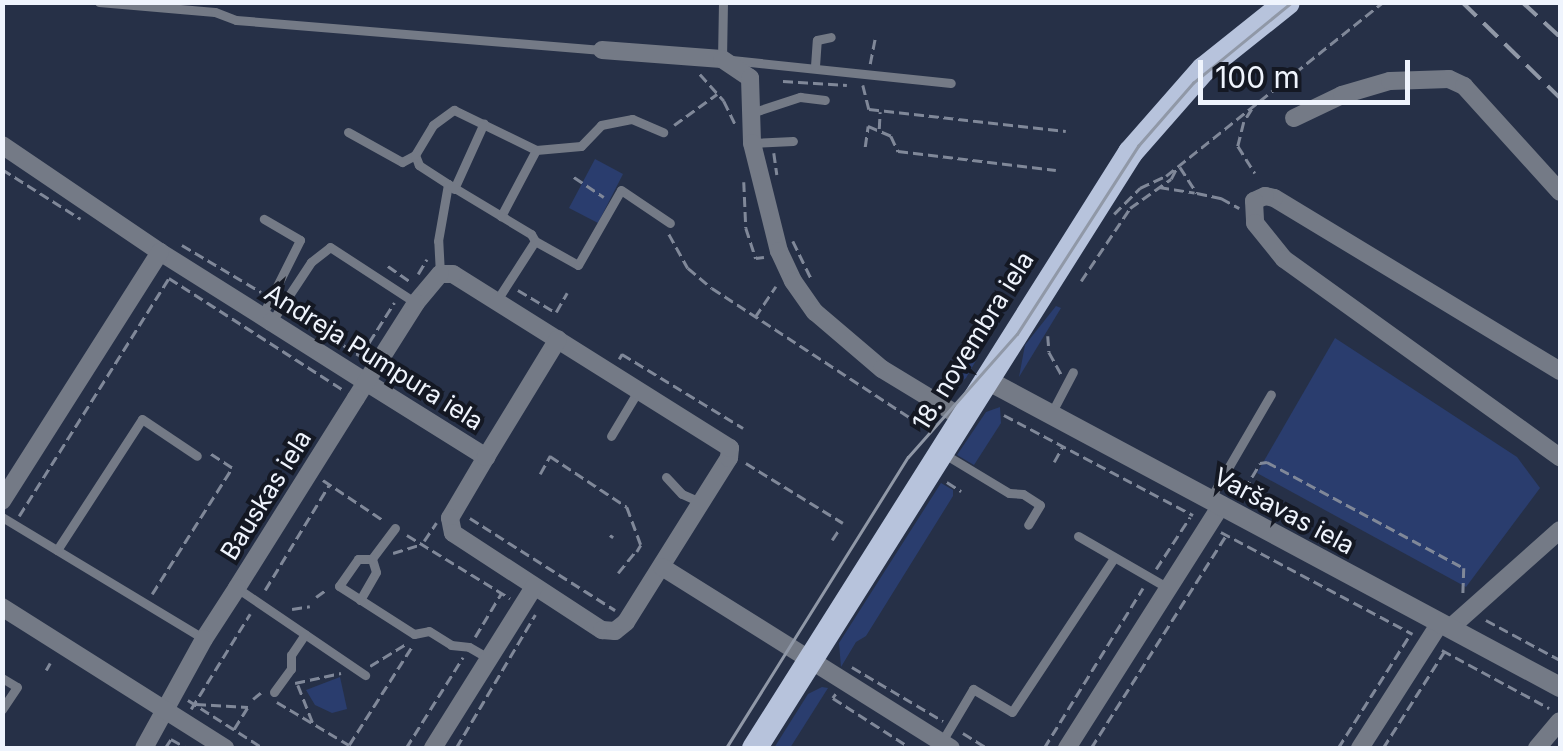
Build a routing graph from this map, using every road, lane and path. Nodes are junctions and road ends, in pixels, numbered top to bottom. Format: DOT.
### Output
graph roads {
  1 [pos="99,2"];
  2 [pos="723,2"];
  3 [pos="1287,2"];
  4 [pos="1383,2"];
  5 [pos="831,37"];
  6 [pos="875,39"];
  7 [pos="602,50"];
  8 [pos="689,57"];
  9 [pos="722,59"];
  10 [pos="815,66"];
  11 [pos="864,79"];
  12 [pos="951,83"];
  13 [pos="718,94"];
  14 [pos="825,100"];
  15 [pos="1256,103"];
  16 [pos="775,104"];
  17 [pos="880,110"];
  18 [pos="1294,118"];
  19 [pos="743,119"];
  20 [pos="484,123"];
  21 [pos="879,131"];
  22 [pos="348,132"];
  23 [pos="664,132"];
  24 [pos="1066,132"];
  25 [pos="793,141"];
  26 [pos="772,142"];
  27 [pos="752,143"];
  28 [pos="2,144"];
  29 [pos="864,146"];
  30 [pos="536,150"];
  31 [pos="415,155"];
  32 [pos="1179,164"];
  33 [pos="2,169"];
  34 [pos="1056,170"];
  35 [pos="1255,172"];
  36 [pos="574,177"];
  37 [pos="743,178"];
  38 [pos="778,180"];
  39 [pos="451,186"];
  40 [pos="1158,186"];
  41 [pos="1560,192"];
  42 [pos="1197,194"];
  43 [pos="614,203"];
  44 [pos="500,216"];
  45 [pos="264,219"];
  46 [pos="1122,222"];
  47 [pos="670,223"];
  48 [pos="1254,223"];
  49 [pos="93,227"];
  50 [pos="793,240"];
  51 [pos="535,241"];
  52 [pos="160,252"];
  53 [pos="763,257"];
  54 [pos="418,258"];
  55 [pos="388,266"];
  56 [pos="432,268"];
  57 [pos="1081,281"];
  58 [pos="412,283"];
  59 [pos="508,283"];
  60 [pos="812,284"];
  61 [pos="777,285"];
  62 [pos="566,293"];
  63 [pos="497,300"];
  64 [pos="416,303"];
  65 [pos="555,312"];
  66 [pos="754,318"];
  67 [pos="267,319"];
  68 [pos="552,334"];
  69 [pos="1048,336"];
  70 [pos="620,360"];
  71 [pos="1560,371"];
  72 [pos="1073,372"];
  73 [pos="985,378"];
  74 [pos="1067,384"];
  75 [pos="640,389"];
  76 [pos="361,390"];
  77 [pos="1271,394"];
  78 [pos="1004,415"];
  79 [pos="1051,415"];
  80 [pos="962,417"];
  81 [pos="912,418"];
  82 [pos="743,428"];
  83 [pos="611,436"];
  84 [pos="1064,446"];
  85 [pos="730,451"];
  86 [pos="940,451"];
  87 [pos="197,456"];
  88 [pos="486,457"];
  89 [pos="1560,457"];
  90 [pos="1054,462"];
  91 [pos="540,474"];
  92 [pos="666,477"];
  93 [pos="942,479"];
  94 [pos="329,485"];
  95 [pos="1244,490"];
  96 [pos="961,491"];
  97 [pos="2,501"];
  98 [pos="1215,502"];
  99 [pos="702,503"];
  100 [pos="456,509"];
  101 [pos="1182,509"];
  102 [pos="1192,514"];
  103 [pos="2,517"];
  104 [pos="842,523"];
  105 [pos="14,524"];
  106 [pos="1028,525"];
  107 [pos="394,528"];
  108 [pos="840,528"];
  109 [pos="1560,533"];
  110 [pos="1078,536"];
  111 [pos="832,540"];
  112 [pos="425,544"];
  113 [pos="57,550"];
  114 [pos="1114,558"];
  115 [pos="372,559"];
  116 [pos="662,567"];
  117 [pos="618,573"];
  118 [pos="514,574"];
  119 [pos="1150,578"];
  120 [pos="339,586"];
  121 [pos="534,587"];
  122 [pos="236,588"];
  123 [pos="1168,588"];
  124 [pos="502,592"];
  125 [pos="316,597"];
  126 [pos="360,600"];
  127 [pos="516,602"];
  128 [pos="146,604"];
  129 [pos="2,607"];
  130 [pos="1462,607"];
  131 [pos="273,613"];
  132 [pos="538,616"];
  133 [pos="629,618"];
  134 [pos="1481,618"];
  135 [pos="1445,626"];
  136 [pos="295,628"];
  137 [pos="305,634"];
  138 [pos="204,639"];
  139 [pos="1531,644"];
  140 [pos="469,647"];
  141 [pos="1527,652"];
  142 [pos="490,659"];
  143 [pos="809,660"];
  144 [pos="1560,660"];
  145 [pos="50,663"];
  146 [pos="853,666"];
  147 [pos="46,670"];
  148 [pos="361,672"];
  149 [pos="2,678"];
  150 [pos="297,683"];
  151 [pos="1560,688"];
  152 [pos="276,690"];
  153 [pos="258,692"];
  154 [pos="836,694"];
  155 [pos="182,697"];
  156 [pos="254,698"];
  157 [pos="194,704"];
  158 [pos="2,710"];
  159 [pos="164,710"];
  160 [pos="1560,718"];
  161 [pos="314,724"];
  162 [pos="234,730"];
  163 [pos="165,736"];
  164 [pos="947,739"];
  165 [pos="144,748"];
  166 [pos="187,748"];
  167 [pos="225,748"];
  168 [pos="263,748"];
  169 [pos="406,748"];
  170 [pos="433,748"];
  171 [pos="456,748"];
  172 [pos="754,748"];
  173 [pos="912,748"];
  174 [pos="987,748"];
  175 [pos="1044,748"];
  176 [pos="1066,748"];
  177 [pos="1092,748"];
  178 [pos="1338,748"];
  179 [pos="1360,748"];
  180 [pos="1383,748"];
  181 [pos="1537,748"];
  1 -- 7 [label="lane"];
  2 -- 9 [label="lane"];
  3 -- 73 [label="main road, 18. novembra iela"];
  4 -- 15 [label="path"];
  5 -- 10 [label="lane"];
  6 -- 11 [label="path"];
  7 -- 8 [label="street"];
  8 -- 9 [label="street"];
  8 -- 13 [label="path"];
  9 -- 10 [label="lane"];
  9 -- 19 [label="street"];
  10 -- 11 [label="lane"];
  11 -- 12 [label="lane"];
  11 -- 16 [label="path"];
  11 -- 17 [label="path"];
  13 -- 19 [label="path"];
  13 -- 23 [label="path"];
  14 -- 16 [label="lane"];
  15 -- 32 [label="path"];
  15 -- 35 [label="path"];
  16 -- 19 [label="lane"];
  17 -- 21 [label="path"];
  17 -- 24 [label="path"];
  18 -- 41 [label="street"];
  19 -- 27 [label="street"];
  20 -- 30 [label="lane"];
  20 -- 31 [label="lane"];
  20 -- 39 [label="lane"];
  21 -- 29 [label="path"];
  21 -- 34 [label="path"];
  22 -- 31 [label="lane"];
  23 -- 30 [label="lane"];
  25 -- 26 [label="lane"];
  26 -- 27 [label="lane"];
  26 -- 38 [label="path"];
  27 -- 80 [label="street"];
  28 -- 52 [label="street, Andreja Pumpura iela"];
  30 -- 44 [label="lane"];
  31 -- 39 [label="lane"];
  32 -- 40 [label="path"];
  32 -- 42 [label="path"];
  32 -- 46 [label="path"];
  33 -- 49 [label="path"];
  36 -- 43 [label="path"];
  37 -- 53 [label="path"];
  39 -- 44 [label="lane"];
  39 -- 56 [label="lane"];
  40 -- 42 [label="path"];
  40 -- 46 [label="path"];
  42 -- 48 [label="path"];
  43 -- 47 [label="lane"];
  43 -- 51 [label="lane"];
  44 -- 51 [label="lane"];
  45 -- 67 [label="lane"];
  46 -- 57 [label="path"];
  47 -- 66 [label="path"];
  48 -- 71 [label="street"];
  48 -- 89 [label="street"];
  50 -- 60 [label="path"];
  51 -- 59 [label="lane"];
  52 -- 67 [label="street, Andreja Pumpura iela"];
  52 -- 97 [label="street"];
  54 -- 56 [label="path"];
  55 -- 58 [label="path"];
  56 -- 63 [label="street"];
  56 -- 64 [label="street, Bauskas iela"];
  59 -- 63 [label="lane"];
  59 -- 65 [label="path"];
  61 -- 66 [label="path"];
  62 -- 65 [label="path"];
  63 -- 68 [label="street"];
  64 -- 67 [label="lane"];
  64 -- 76 [label="street, Bauskas iela"];
  65 -- 68 [label="path"];
  66 -- 81 [label="path"];
  67 -- 76 [label="street, Andreja Pumpura iela"];
  68 -- 75 [label="street"];
  68 -- 88 [label="street"];
  69 -- 74 [label="path"];
  70 -- 82 [label="path"];
  72 -- 74 [label="lane"];
  73 -- 79 [label="street, Varšavas iela"];
  73 -- 80 [label="main road, 18. novembra iela"];
  74 -- 79 [label="lane"];
  75 -- 83 [label="lane"];
  75 -- 85 [label="street"];
  76 -- 88 [label="street, Andreja Pumpura iela"];
  76 -- 105 [label="path"];
  76 -- 122 [label="street, Bauskas iela"];
  77 -- 98 [label="lane"];
  78 -- 84 [label="path"];
  79 -- 98 [label="street, Varšavas iela"];
  80 -- 86 [label="main road, 18. novembra iela"];
  84 -- 90 [label="path"];
  84 -- 101 [label="path"];
  85 -- 99 [label="street"];
  85 -- 104 [label="path"];
  86 -- 106 [label="lane"];
  86 -- 143 [label="main road, 18. novembra iela"];
  87 -- 113 [label="lane"];
  87 -- 128 [label="path"];
  88 -- 100 [label="street, Andreja Pumpura iela"];
  91 -- 117 [label="path"];
  92 -- 99 [label="lane"];
  93 -- 96 [label="path"];
  94 -- 107 [label="path"];
  95 -- 130 [label="path"];
  98 -- 123 [label="street"];
  98 -- 135 [label="street, Varšavas iela"];
  99 -- 116 [label="street"];
  100 -- 118 [label="street"];
  100 -- 133 [label="path"];
  102 -- 119 [label="path"];
  103 -- 105 [label="lane"];
  105 -- 113 [label="lane"];
  107 -- 112 [label="path"];
  107 -- 115 [label="lane"];
  108 -- 111 [label="path"];
  109 -- 135 [label="street"];
  110 -- 114 [label="lane"];
  112 -- 115 [label="path"];
  112 -- 124 [label="path"];
  113 -- 128 [label="lane"];
  114 -- 119 [label="lane"];
  114 -- 164 [label="lane"];
  115 -- 120 [label="lane"];
  115 -- 126 [label="lane"];
  116 -- 133 [label="street"];
  116 -- 143 [label="street"];
  118 -- 121 [label="street"];
  118 -- 124 [label="path"];
  119 -- 123 [label="lane"];
  119 -- 175 [label="path"];
  120 -- 125 [label="path"];
  120 -- 126 [label="lane"];
  121 -- 133 [label="street"];
  121 -- 142 [label="street"];
  122 -- 131 [label="lane"];
  122 -- 138 [label="street, Bauskas iela"];
  123 -- 176 [label="street"];
  124 -- 127 [label="path"];
  124 -- 140 [label="path"];
  126 -- 140 [label="lane"];
  128 -- 138 [label="lane"];
  129 -- 159 [label="street"];
  131 -- 136 [label="lane"];
  131 -- 136 [label="path"];
  132 -- 171 [label="path"];
  134 -- 139 [label="path"];
  135 -- 151 [label="street, Varšavas iela"];
  135 -- 179 [label="street"];
  136 -- 137 [label="lane"];
  137 -- 148 [label="lane"];
  137 -- 152 [label="lane"];
  138 -- 159 [label="street, Bauskas iela"];
  139 -- 141 [label="path"];
  139 -- 144 [label="path"];
  140 -- 142 [label="lane"];
  140 -- 169 [label="path"];
  142 -- 170 [label="street"];
  143 -- 164 [label="street"];
  143 -- 172 [label="main road, 18. novembra iela"];
  145 -- 147 [label="path"];
  146 -- 164 [label="path"];
  148 -- 150 [label="path"];
  148 -- 161 [label="path"];
  149 -- 158 [label="lane"];
  150 -- 152 [label="path"];
  150 -- 161 [label="path"];
  152 -- 153 [label="path"];
  153 -- 156 [label="path"];
  153 -- 161 [label="path"];
  154 -- 173 [label="path"];
  155 -- 157 [label="path"];
  157 -- 162 [label="path"];
  157 -- 162 [label="path"];
  159 -- 165 [label="street, Bauskas iela"];
  159 -- 167 [label="street"];
  160 -- 180 [label="path"];
  160 -- 181 [label="street"];
  162 -- 168 [label="path"];
  163 -- 166 [label="path"];
  164 -- 174 [label="path"];
  177 -- 178 [label="path"];
}
